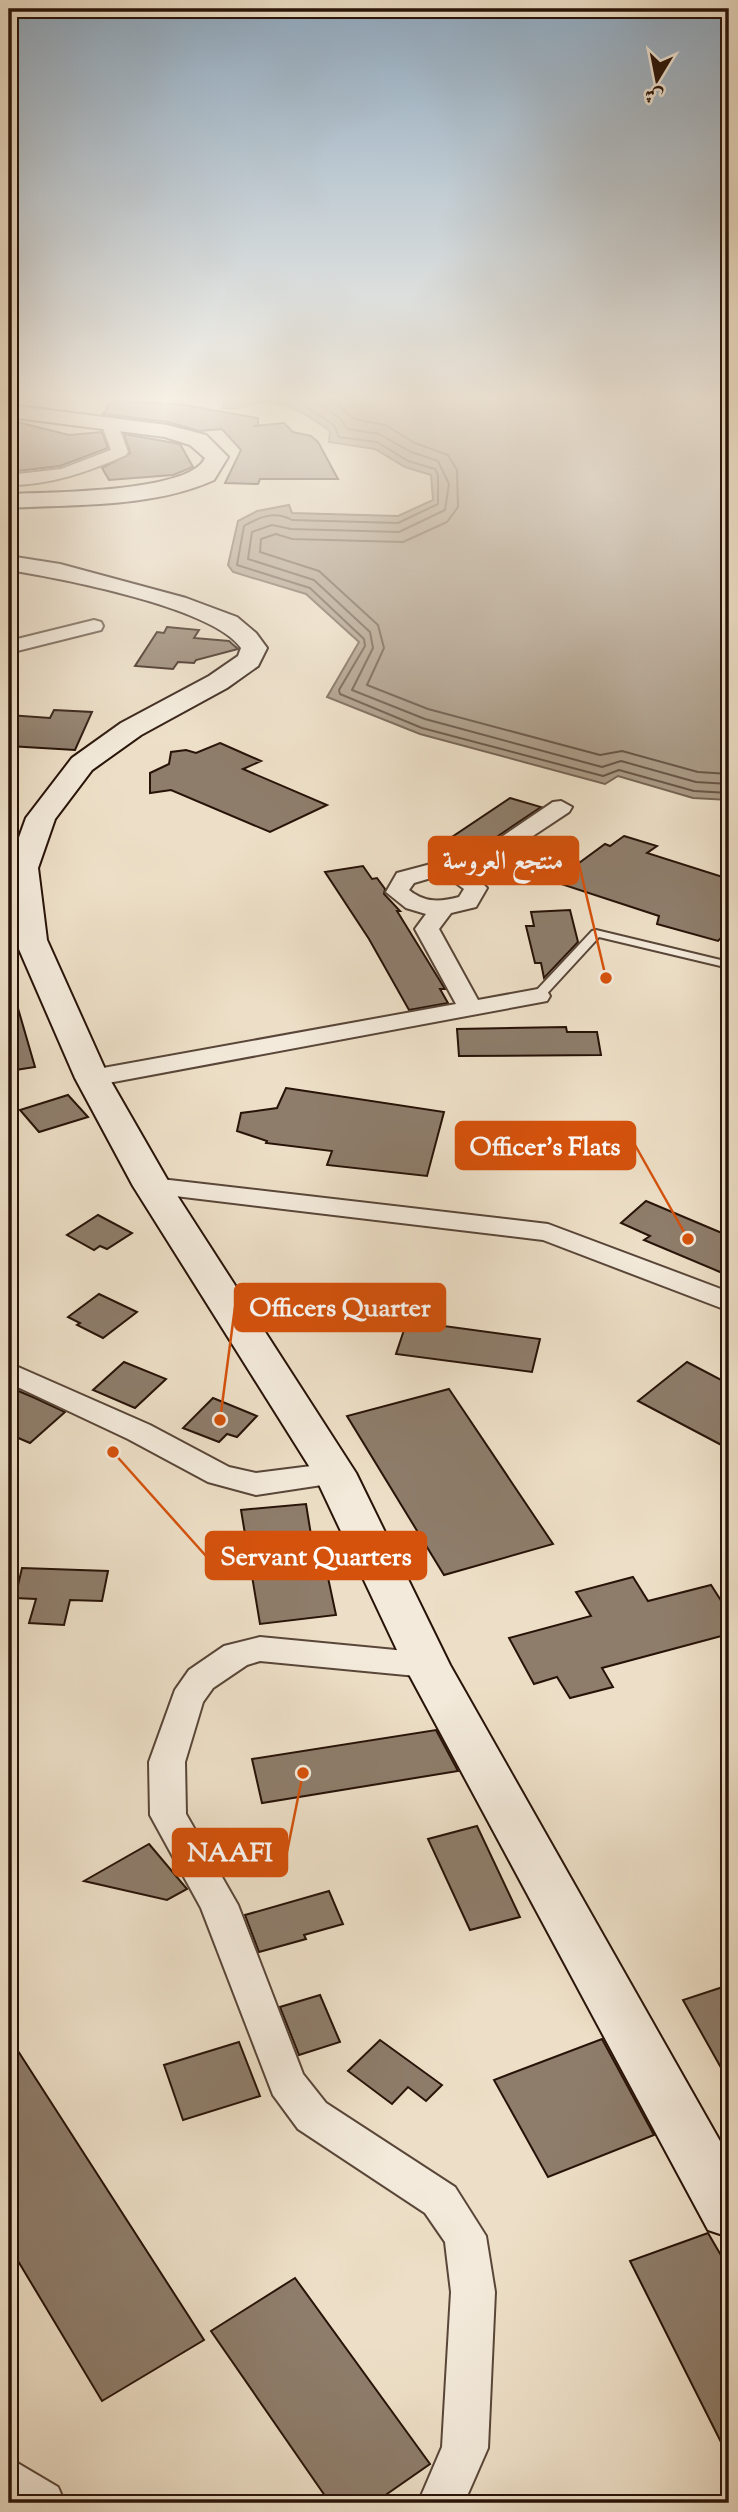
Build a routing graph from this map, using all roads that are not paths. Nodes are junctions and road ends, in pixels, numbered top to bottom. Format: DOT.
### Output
graph roads {
  1 [pos="9,563"];
  2 [pos="94,626"];
  3 [pos="9,647"];
  4 [pos="561,807"];
  5 [pos="460,875"];
  6 [pos="442,909"];
  7 [pos="729,965"];
  8 [pos="538,996"];
  9 [pos="470,1007"];
  10 [pos="92,1078"];
  11 [pos="152,1186"];
  12 [pos="729,1302"];
  13 [pos="9,1372"];
  14 [pos="335,1473"];
  15 [pos="427,1665"];
  16 [pos="729,2211"];
  17 [pos="9,2480"];
  18 [pos="42,2503"];
  19 [pos="441,2503"];
  1 -- 10 [label="main road"];
  2 -- 3 [label="street"];
  4 -- 5 [label="street"];
  5 -- 6 [label="street"];
  5 -- 6 [label="street"];
  6 -- 9 [label="street"];
  7 -- 8 [label="lane"];
  8 -- 9 [label="street"];
  9 -- 10 [label="street"];
  10 -- 11 [label="main road"];
  11 -- 12 [label="street"];
  11 -- 14 [label="main road"];
  13 -- 14 [label="street"];
  14 -- 15 [label="main road"];
  15 -- 16 [label="main road"];
  15 -- 19 [label="street"];
  17 -- 18 [label="street"];
}
